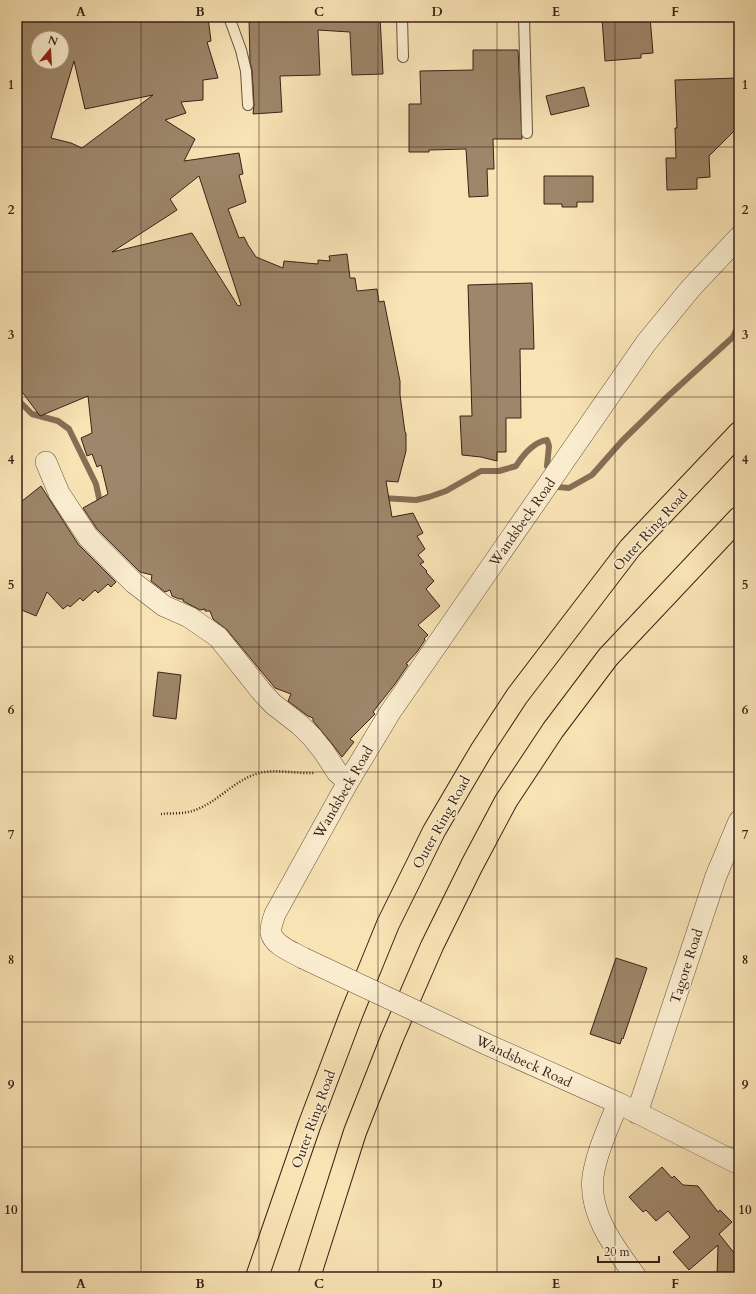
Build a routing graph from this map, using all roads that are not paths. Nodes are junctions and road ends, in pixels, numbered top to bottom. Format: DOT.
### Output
graph roads {
  1 [pos="229,17"];
  2 [pos="402,17"];
  3 [pos="524,17"];
  4 [pos="403,57"];
  5 [pos="248,105"];
  6 [pos="527,133"];
  7 [pos="739,237"];
  8 [pos="739,433"];
  9 [pos="46,462"];
  10 [pos="739,518"];
  11 [pos="342,777"];
  12 [pos="739,821"];
  13 [pos="618,1103"];
  14 [pos="637,1113"];
  15 [pos="739,1164"];
  16 [pos="257,1277"];
  17 [pos="309,1277"];
  18 [pos="636,1277"];
  1 -- 5 [label="lane"];
  2 -- 4 [label="lane"];
  3 -- 6 [label="lane"];
  7 -- 11 [label="street, Wandsbeck Road"];
  8 -- 16 [label="highway, Outer Ring Road"];
  9 -- 11 [label="street"];
  10 -- 17 [label="highway"];
  11 -- 13 [label="street, Wandsbeck Road, bridge"];
  12 -- 14 [label="street, Tagore Road"];
  13 -- 14 [label="street, Wandsbeck Road"];
  13 -- 18 [label="street"];
  14 -- 15 [label="street, Wandsbeck Road"];
}
